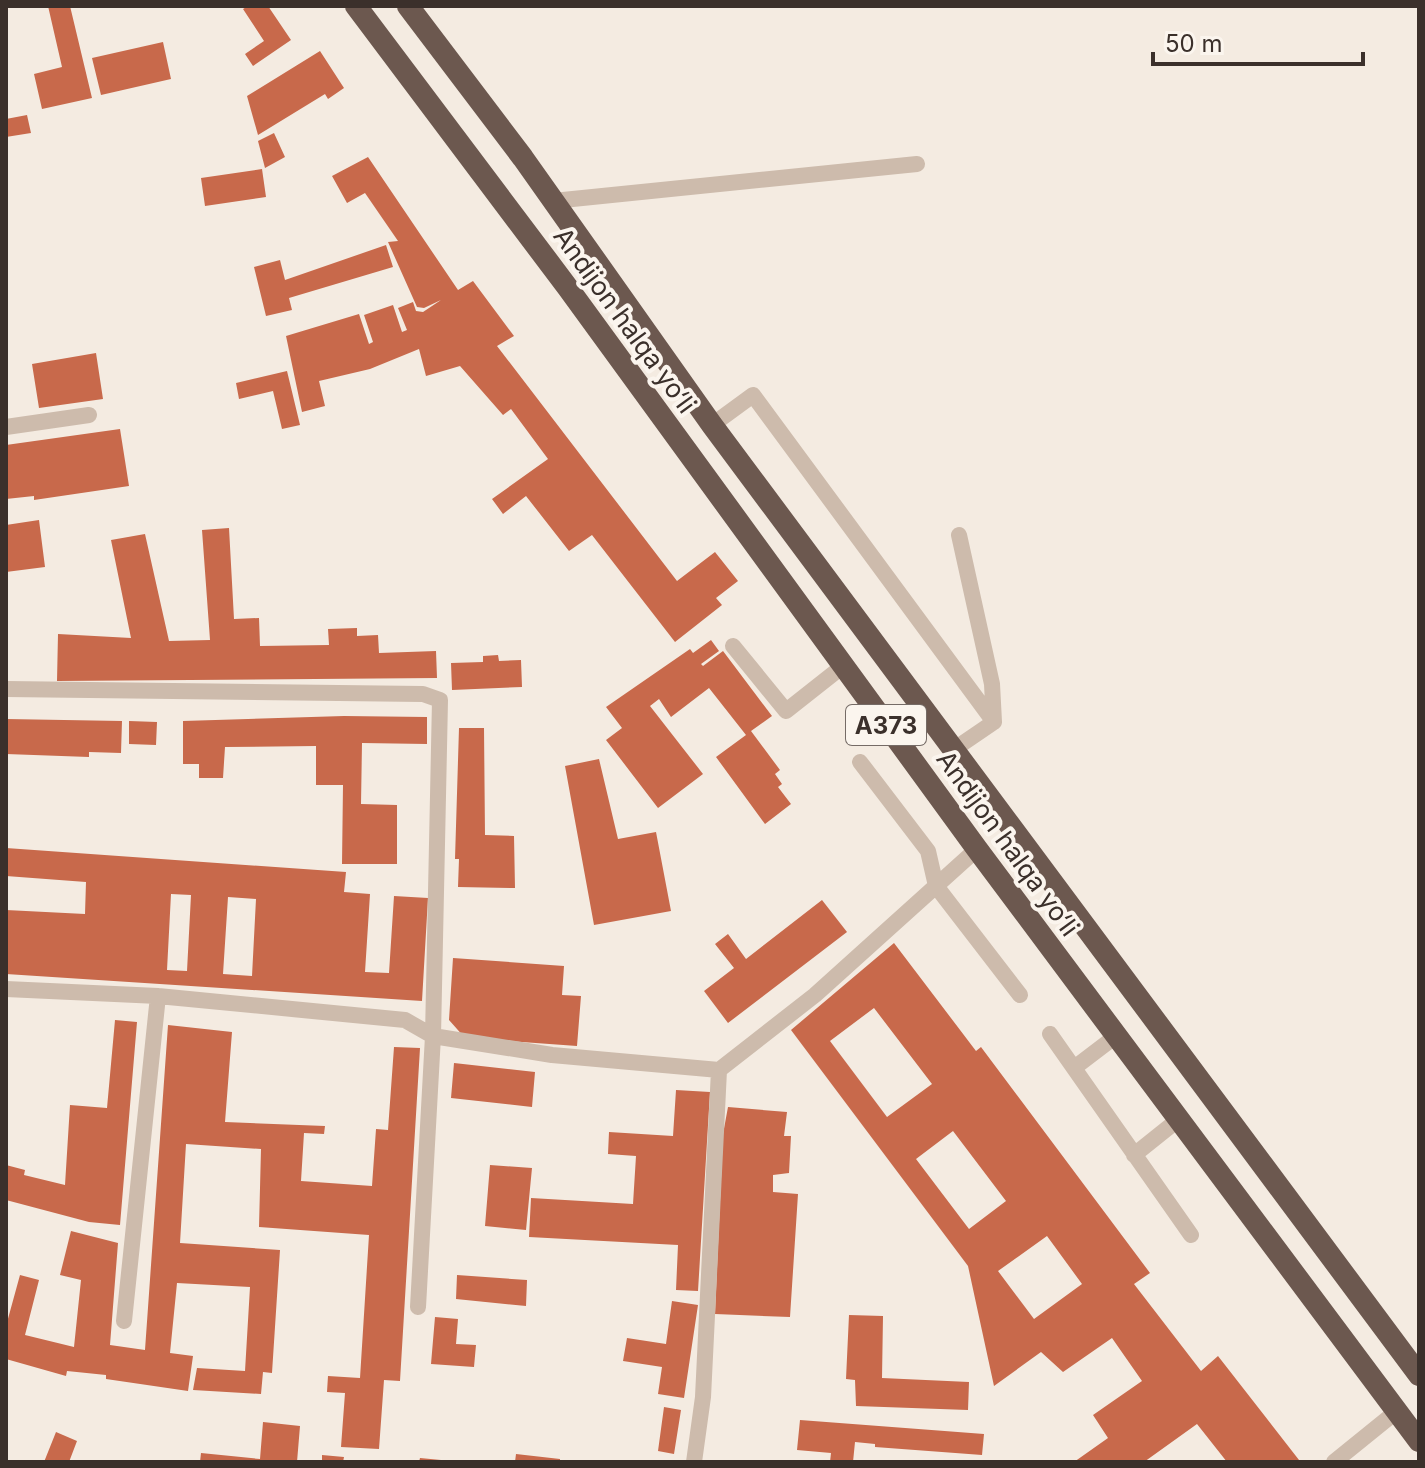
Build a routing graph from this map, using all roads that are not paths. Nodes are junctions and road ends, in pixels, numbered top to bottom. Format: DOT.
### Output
graph roads {
  1 [pos="356,6"];
  2 [pos="408,6"];
  3 [pos="917,164"];
  4 [pos="553,201"];
  5 [pos="89,415"];
  6 [pos="712,425"];
  7 [pos="6,427"];
  8 [pos="959,535"];
  9 [pos="733,646"];
  10 [pos="843,666"];
  11 [pos="6,689"];
  12 [pos="994,722"];
  13 [pos="953,750"];
  14 [pos="860,762"];
  15 [pos="977,849"];
  16 [pos="936,886"];
  17 [pos="6,989"];
  18 [pos="1020,995"];
  19 [pos="158,996"];
  20 [pos="1050,1034"];
  21 [pos="433,1036"];
  22 [pos="1116,1036"];
  23 [pos="1074,1068"];
  24 [pos="719,1070"];
  25 [pos="1179,1119"];
  26 [pos="1134,1155"];
  27 [pos="1191,1235"];
  28 [pos="418,1307"];
  29 [pos="124,1321"];
  30 [pos="1419,1375"];
  31 [pos="1397,1411"];
  32 [pos="1419,1441"];
  33 [pos="694,1462"];
  34 [pos="1334,1462"];
  1 -- 10 [label="highway, Andijon halqa yo‘li / A373"];
  2 -- 4 [label="highway, Andijon halqa yo‘li / A373"];
  3 -- 4 [label="lane"];
  4 -- 6 [label="highway, Andijon halqa yo‘li / A373"];
  5 -- 7 [label="lane"];
  6 -- 12 [label="lane"];
  6 -- 13 [label="highway, Andijon halqa yo‘li / A373"];
  8 -- 12 [label="lane"];
  9 -- 10 [label="lane"];
  10 -- 15 [label="highway, Andijon halqa yo‘li / A373"];
  11 -- 21 [label="lane"];
  12 -- 13 [label="lane"];
  13 -- 30 [label="highway, Andijon halqa yo‘li / A373"];
  14 -- 16 [label="lane"];
  15 -- 16 [label="lane"];
  15 -- 22 [label="highway, Andijon halqa yo‘li / A373"];
  16 -- 18 [label="lane"];
  16 -- 24 [label="lane"];
  17 -- 19 [label="lane"];
  19 -- 21 [label="lane"];
  19 -- 29 [label="lane"];
  20 -- 23 [label="lane"];
  21 -- 24 [label="lane"];
  21 -- 28 [label="lane"];
  22 -- 23 [label="lane"];
  22 -- 25 [label="highway, Andijon halqa yo‘li / A373"];
  23 -- 26 [label="lane"];
  24 -- 33 [label="lane"];
  25 -- 26 [label="lane"];
  25 -- 31 [label="highway, Andijon halqa yo‘li / A373"];
  26 -- 27 [label="lane"];
  31 -- 32 [label="highway, Andijon halqa yo‘li / A373"];
  31 -- 34 [label="lane"];
}
